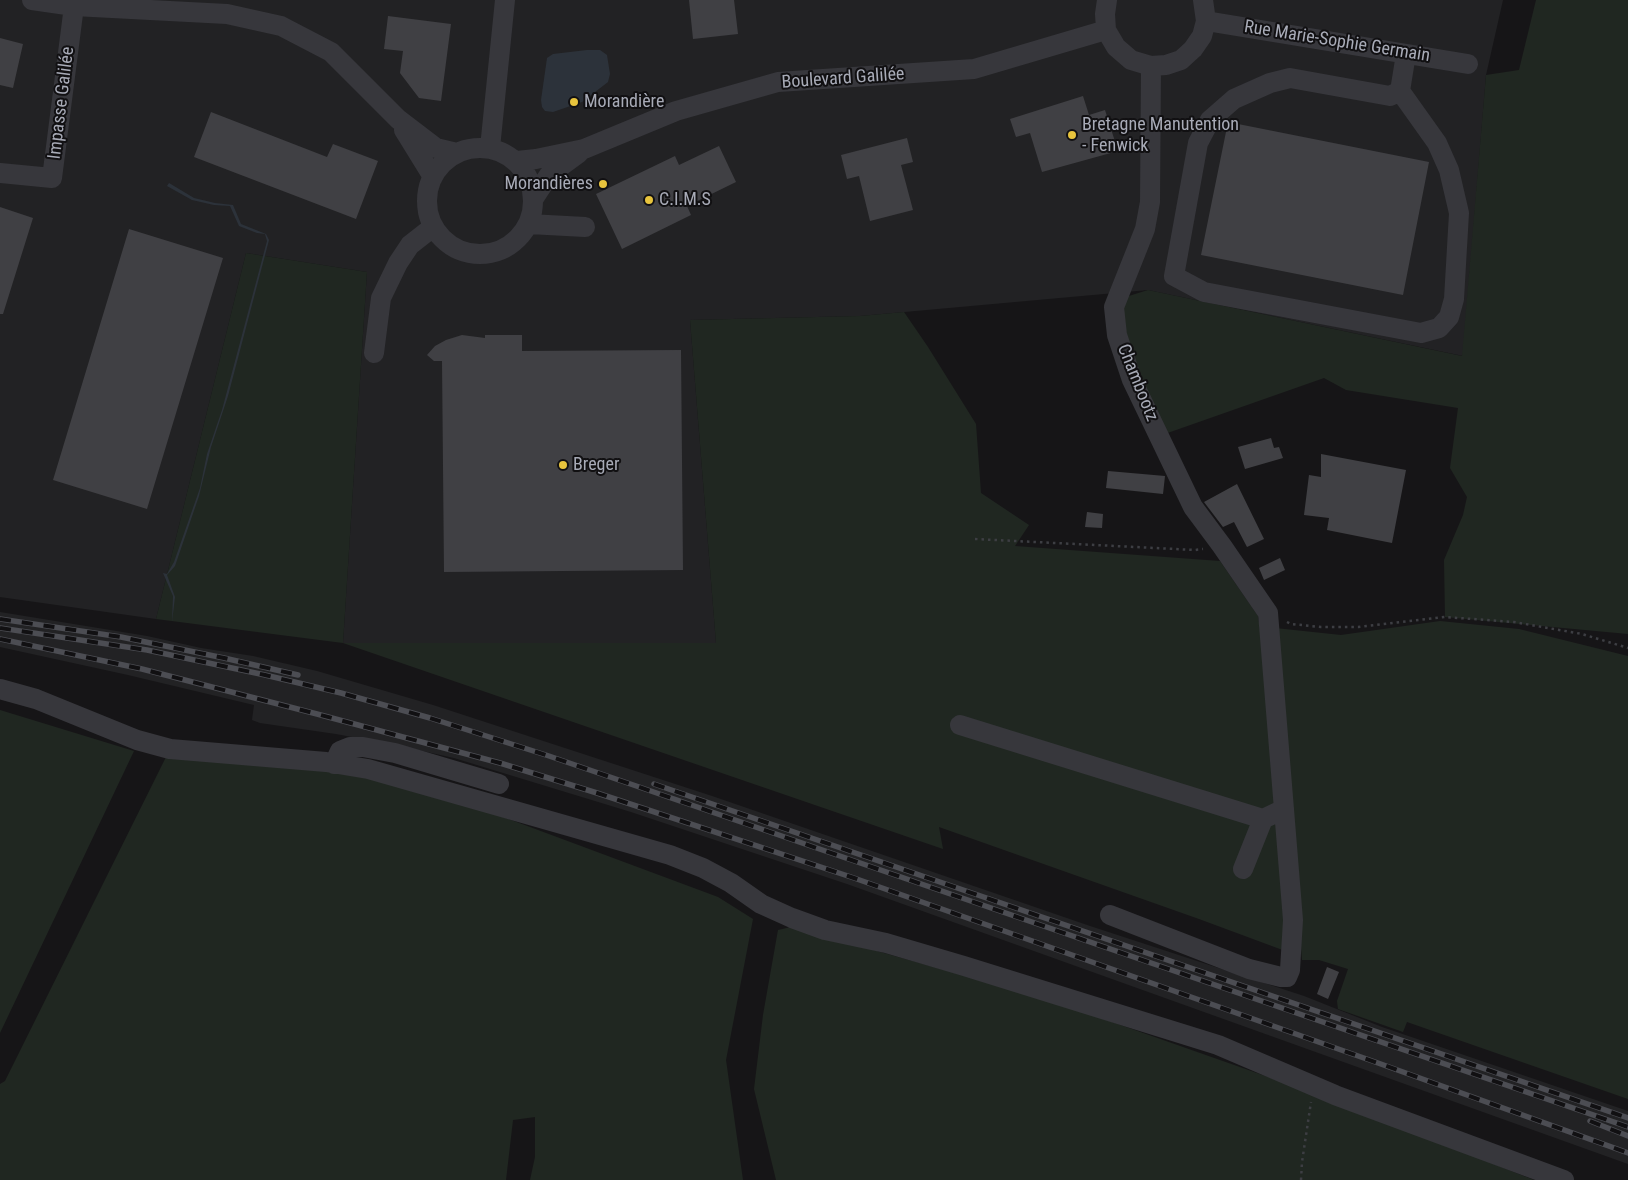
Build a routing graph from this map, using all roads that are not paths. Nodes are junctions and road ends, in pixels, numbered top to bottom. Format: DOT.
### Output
graph roads {
  1 [pos="32,0"];
  2 [pos="505,0"];
  3 [pos="1107,0"];
  4 [pos="1203,0"];
  5 [pos="74,6"];
  6 [pos="226,7"];
  7 [pos="1206,21"];
  8 [pos="1106,30"];
  9 [pos="1406,54"];
  10 [pos="1468,64"];
  11 [pos="1151,66"];
  12 [pos="1400,91"];
  13 [pos="398,119"];
  14 [pos="490,148"];
  15 [pos="584,149"];
  16 [pos="457,153"];
  17 [pos="517,161"];
  18 [pos="0,173"];
  19 [pos="432,176"];
  20 [pos="534,198"];
  21 [pos="529,224"];
  22 [pos="433,227"];
  23 [pos="585,227"];
  24 [pos="374,353"];
  25 [pos="0,689"];
  26 [pos="960,725"];
  27 [pos="334,764"];
  28 [pos="499,784"];
  29 [pos="1284,808"];
  30 [pos="1263,819"];
  31 [pos="1243,869"];
  32 [pos="1110,915"];
  33 [pos="1564,1180"];
  1 -- 5 [label="street"];
  2 -- 14 [label="street"];
  3 -- 8 [label="street"];
  4 -- 7 [label="street"];
  5 -- 6 [label="street"];
  5 -- 18 [label="street, Impasse Galilée"];
  6 -- 13 [label="street"];
  7 -- 9 [label="street, Rue Marie-Sophie Germain"];
  7 -- 11 [label="street"];
  8 -- 11 [label="street"];
  8 -- 15 [label="street, Boulevard Galilée"];
  9 -- 10 [label="street, Rue Marie-Sophie Germain"];
  9 -- 12 [label="street"];
  11 -- 29 [label="street, Chambootz"];
  12 -- 12 [label="street"];
  13 -- 16 [label="street"];
  13 -- 19 [label="street"];
  14 -- 16 [label="street"];
  14 -- 17 [label="street"];
  15 -- 17 [label="street, Boulevard Galilée"];
  15 -- 20 [label="street, Boulevard Galilée"];
  16 -- 19 [label="street"];
  17 -- 20 [label="street"];
  19 -- 22 [label="street"];
  20 -- 21 [label="street"];
  21 -- 22 [label="street"];
  21 -- 23 [label="street"];
  22 -- 24 [label="street"];
  25 -- 27 [label="street"];
  26 -- 30 [label="street"];
  27 -- 28 [label="street"];
  27 -- 33 [label="street"];
  29 -- 30 [label="street"];
  29 -- 32 [label="street"];
  30 -- 31 [label="street"];
}
